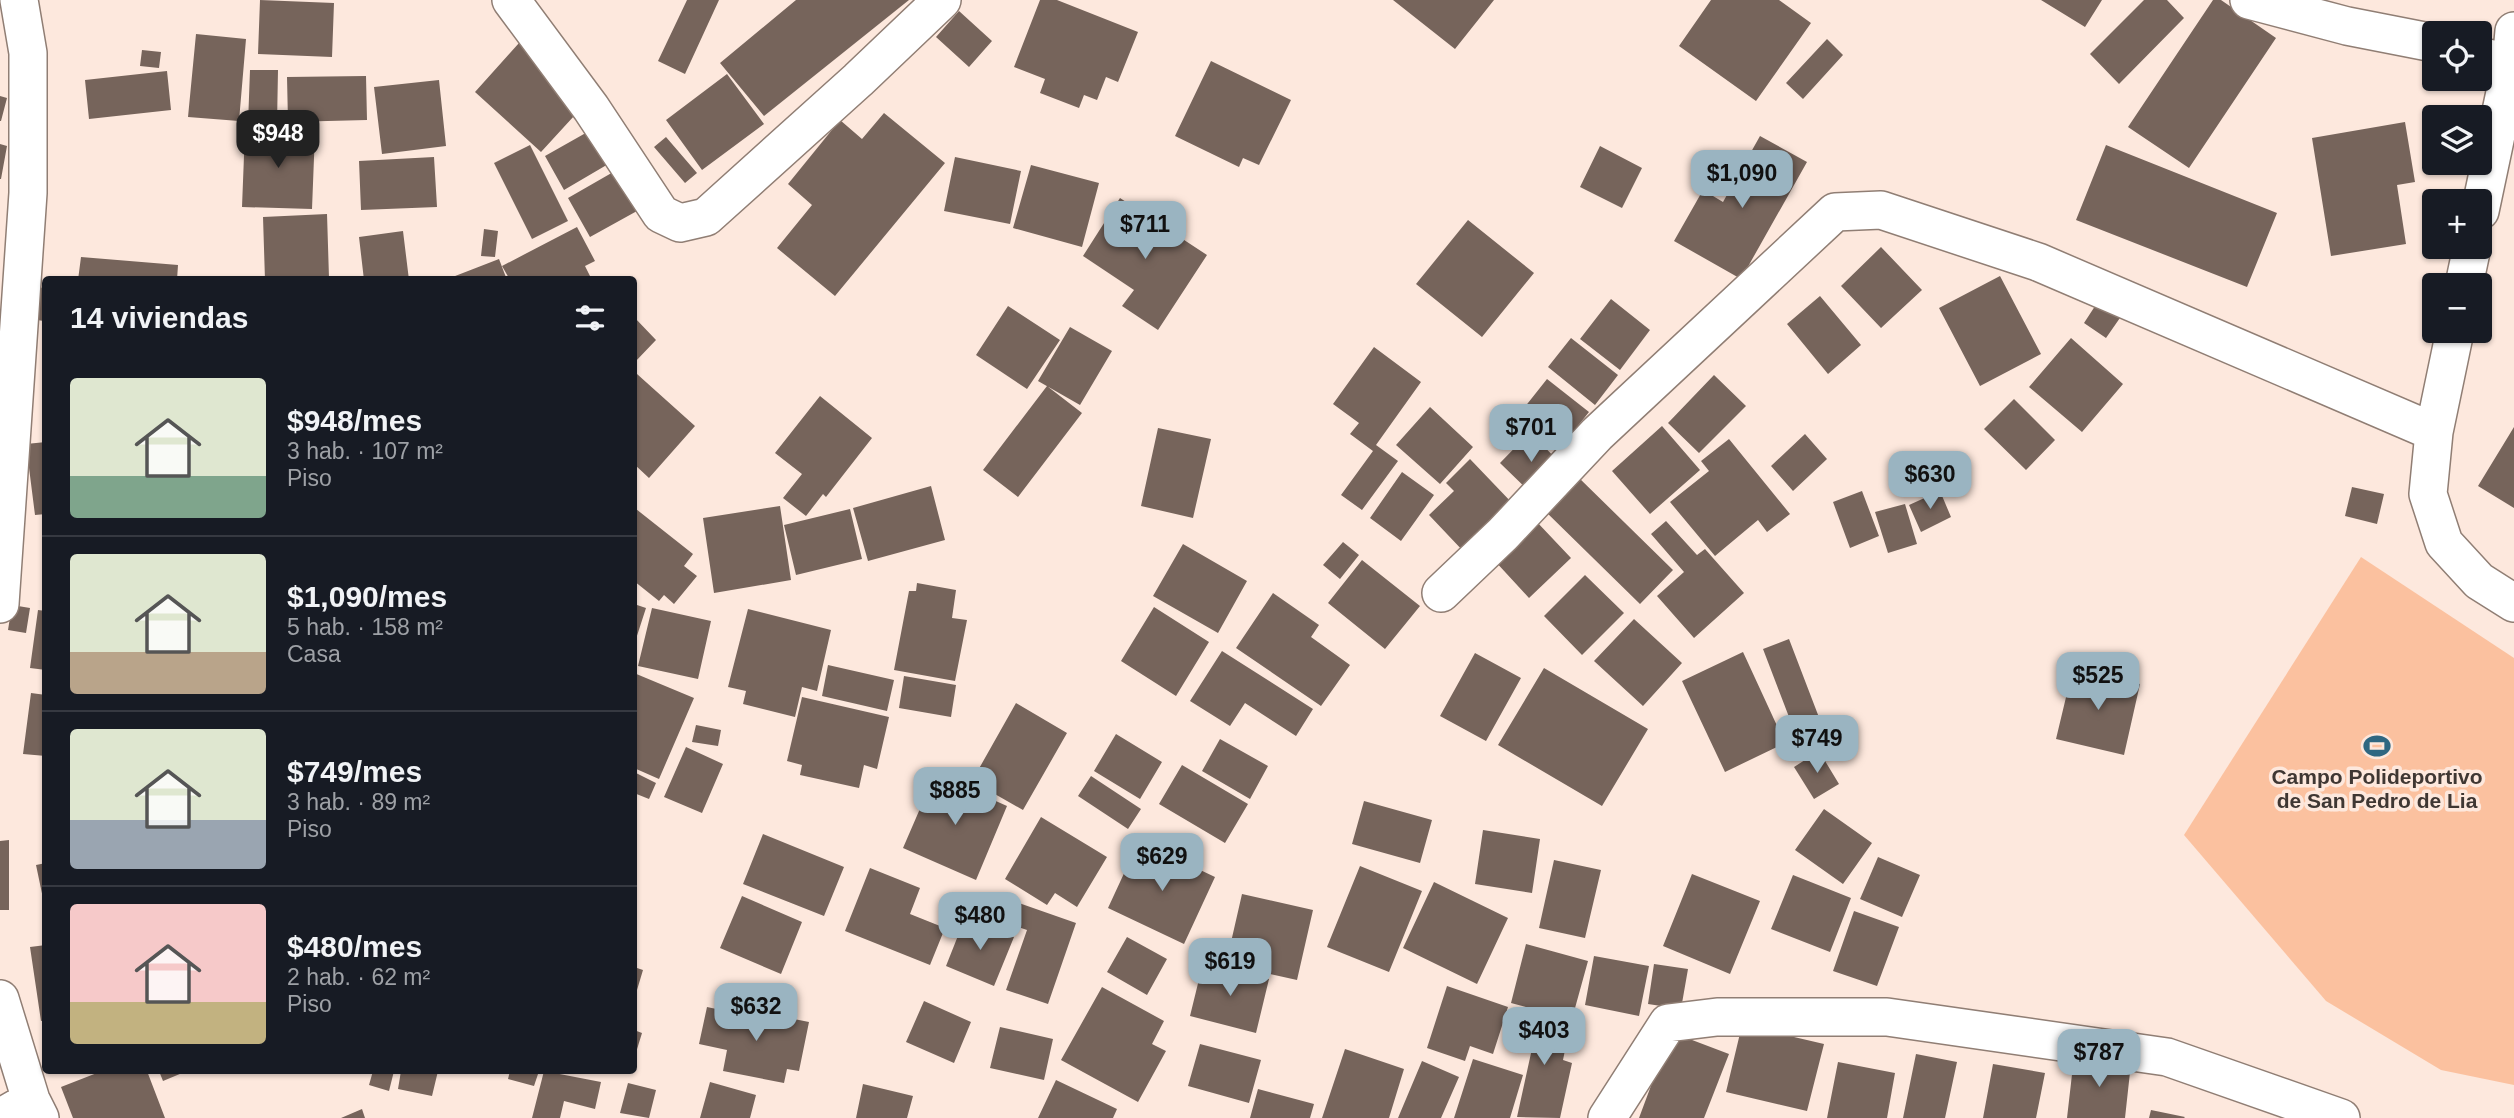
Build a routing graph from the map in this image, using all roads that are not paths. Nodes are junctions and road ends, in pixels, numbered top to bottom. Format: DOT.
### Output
graph roads {
  1 [pos="19,0"];
  2 [pos="511,0"];
  3 [pos="942,0"];
  4 [pos="2249,0"];
  5 [pos="2422,41"];
  6 [pos="2502,50"];
  7 [pos="2483,189"];
  8 [pos="2453,343"];
  9 [pos="2434,432"];
  10 [pos="4,492"];
  11 [pos="1441,593"];
  12 [pos="2514,603"];
  13 [pos="0,604"];
  14 [pos="0,999"];
  15 [pos="36,1109"];
  16 [pos="0,1118"];
  17 [pos="1607,1118"];
  18 [pos="2341,1118"];
  1 -- 10 [label="street"];
  2 -- 3 [label="street"];
  4 -- 5 [label="street"];
  6 -- 7 [label="street"];
  8 -- 9 [label="street"];
  9 -- 11 [label="street"];
  9 -- 12 [label="street"];
  10 -- 13 [label="street"];
  14 -- 15 [label="street"];
  15 -- 16 [label="street"];
  17 -- 18 [label="street"];
}
